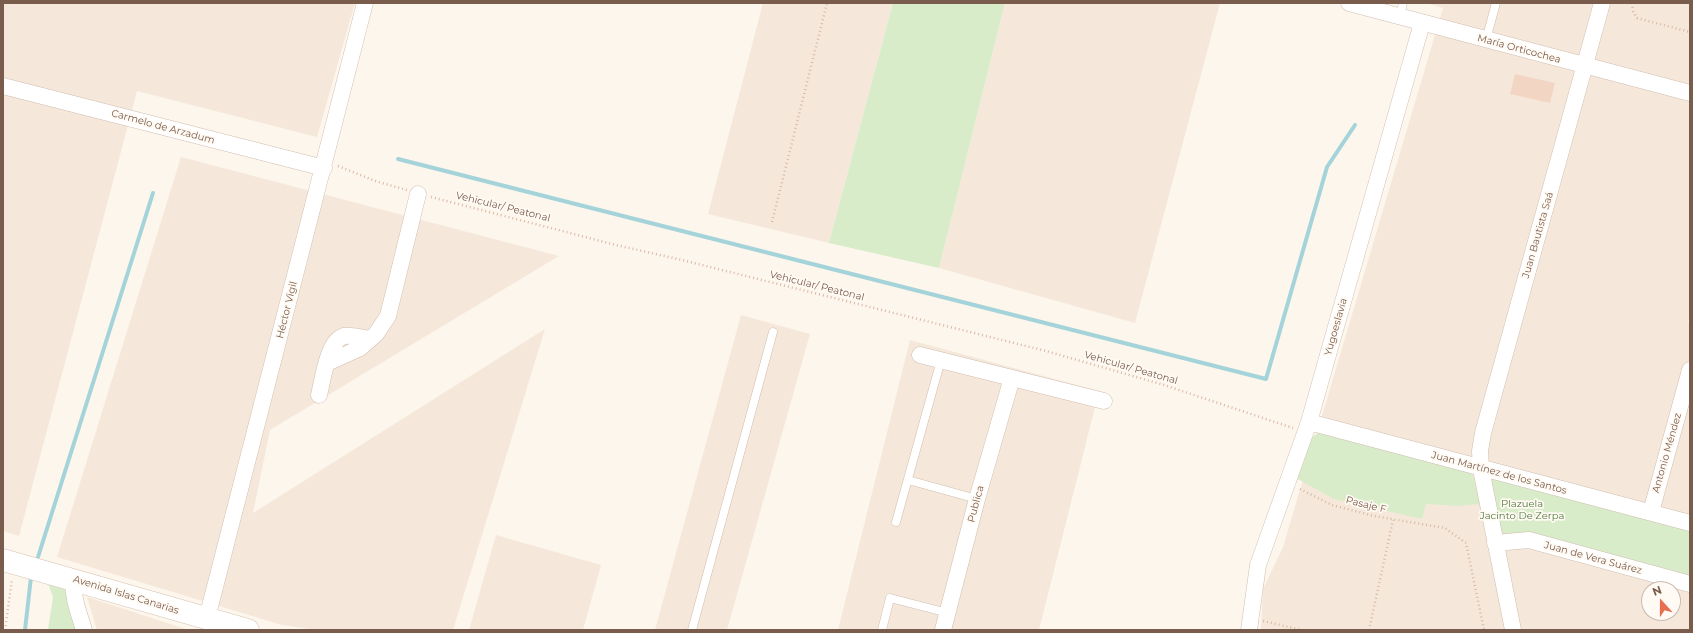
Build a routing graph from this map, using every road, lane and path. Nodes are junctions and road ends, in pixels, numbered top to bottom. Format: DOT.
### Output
graph roads {
  1 [pos="365,3"];
  2 [pos="827,3"];
  3 [pos="1349,3"];
  4 [pos="1496,3"];
  5 [pos="1602,3"];
  6 [pos="1632,3"];
  7 [pos="1402,10"];
  8 [pos="1422,23"];
  9 [pos="1690,32"];
  10 [pos="1486,40"];
  11 [pos="1585,66"];
  12 [pos="3,86"];
  13 [pos="1690,93"];
  14 [pos="324,168"];
  15 [pos="418,194"];
  16 [pos="772,222"];
  17 [pos="773,332"];
  18 [pos="920,355"];
  19 [pos="941,360"];
  20 [pos="1690,370"];
  21 [pos="1012,378"];
  22 [pos="319,395"];
  23 [pos="1104,401"];
  24 [pos="1307,427"];
  25 [pos="1481,468"];
  26 [pos="908,480"];
  27 [pos="1288,482"];
  28 [pos="976,499"];
  29 [pos="1651,512"];
  30 [pos="1393,520"];
  31 [pos="896,522"];
  32 [pos="1690,523"];
  33 [pos="1495,543"];
  34 [pos="8,561"];
  35 [pos="74,580"];
  36 [pos="1690,584"];
  37 [pos="948,612"];
  38 [pos="208,618"];
  39 [pos="1262,620"];
  40 [pos="5,630"];
  41 [pos="84,630"];
  42 [pos="248,630"];
  43 [pos="692,630"];
  44 [pos="882,630"];
  45 [pos="943,630"];
  46 [pos="1249,630"];
  47 [pos="1302,630"];
  48 [pos="1369,630"];
  49 [pos="1484,630"];
  50 [pos="1513,630"];
  1 -- 14 [label="street, Héctor Vigil"];
  2 -- 16 [label="path"];
  3 -- 7 [label="street, María Orticochea"];
  4 -- 10 [label="lane"];
  5 -- 11 [label="street, Juan Bautista Saá"];
  6 -- 9 [label="path"];
  7 -- 8 [label="street, María Orticochea"];
  8 -- 10 [label="street, María Orticochea"];
  8 -- 24 [label="street, Yugoeslavia"];
  10 -- 11 [label="street, María Orticochea"];
  11 -- 13 [label="street, María Orticochea"];
  11 -- 25 [label="street, Juan Bautista Saá"];
  12 -- 14 [label="street, Carmelo de Arzadum"];
  14 -- 15 [label="path, Vehicular/ Peatonal"];
  14 -- 38 [label="street, Héctor Vigil"];
  15 -- 22 [label="street"];
  15 -- 24 [label="path, Vehicular/ Peatonal"];
  17 -- 43 [label="lane"];
  18 -- 19 [label="street"];
  19 -- 21 [label="street"];
  19 -- 26 [label="lane"];
  20 -- 29 [label="street, Antonio Méndez"];
  21 -- 23 [label="street"];
  21 -- 28 [label="street, Publica"];
  24 -- 25 [label="street, Juan Martínez de los Santos"];
  24 -- 27 [label="street, Yugoeslavia"];
  25 -- 29 [label="street, Juan Martínez de los Santos"];
  25 -- 33 [label="street, Juan Bautista Saá"];
  26 -- 28 [label="lane"];
  26 -- 31 [label="lane"];
  27 -- 30 [label="path, Pasaje F"];
  27 -- 46 [label="street, Yugoeslavia"];
  28 -- 37 [label="street, Publica"];
  29 -- 32 [label="street, Juan Martínez de los Santos"];
  30 -- 48 [label="path"];
  30 -- 49 [label="path, Pasaje F"];
  33 -- 36 [label="street, Juan de Vera Suárez"];
  33 -- 50 [label="street, Juan Bautista Saá"];
  34 -- 35 [label="street, Avenida Islas Canarias"];
  34 -- 40 [label="path"];
  35 -- 38 [label="street, Avenida Islas Canarias"];
  35 -- 41 [label="street"];
  37 -- 44 [label="lane"];
  37 -- 45 [label="street, Publica"];
  38 -- 42 [label="street, Avenida Islas Canarias"];
  39 -- 47 [label="path"];
}
